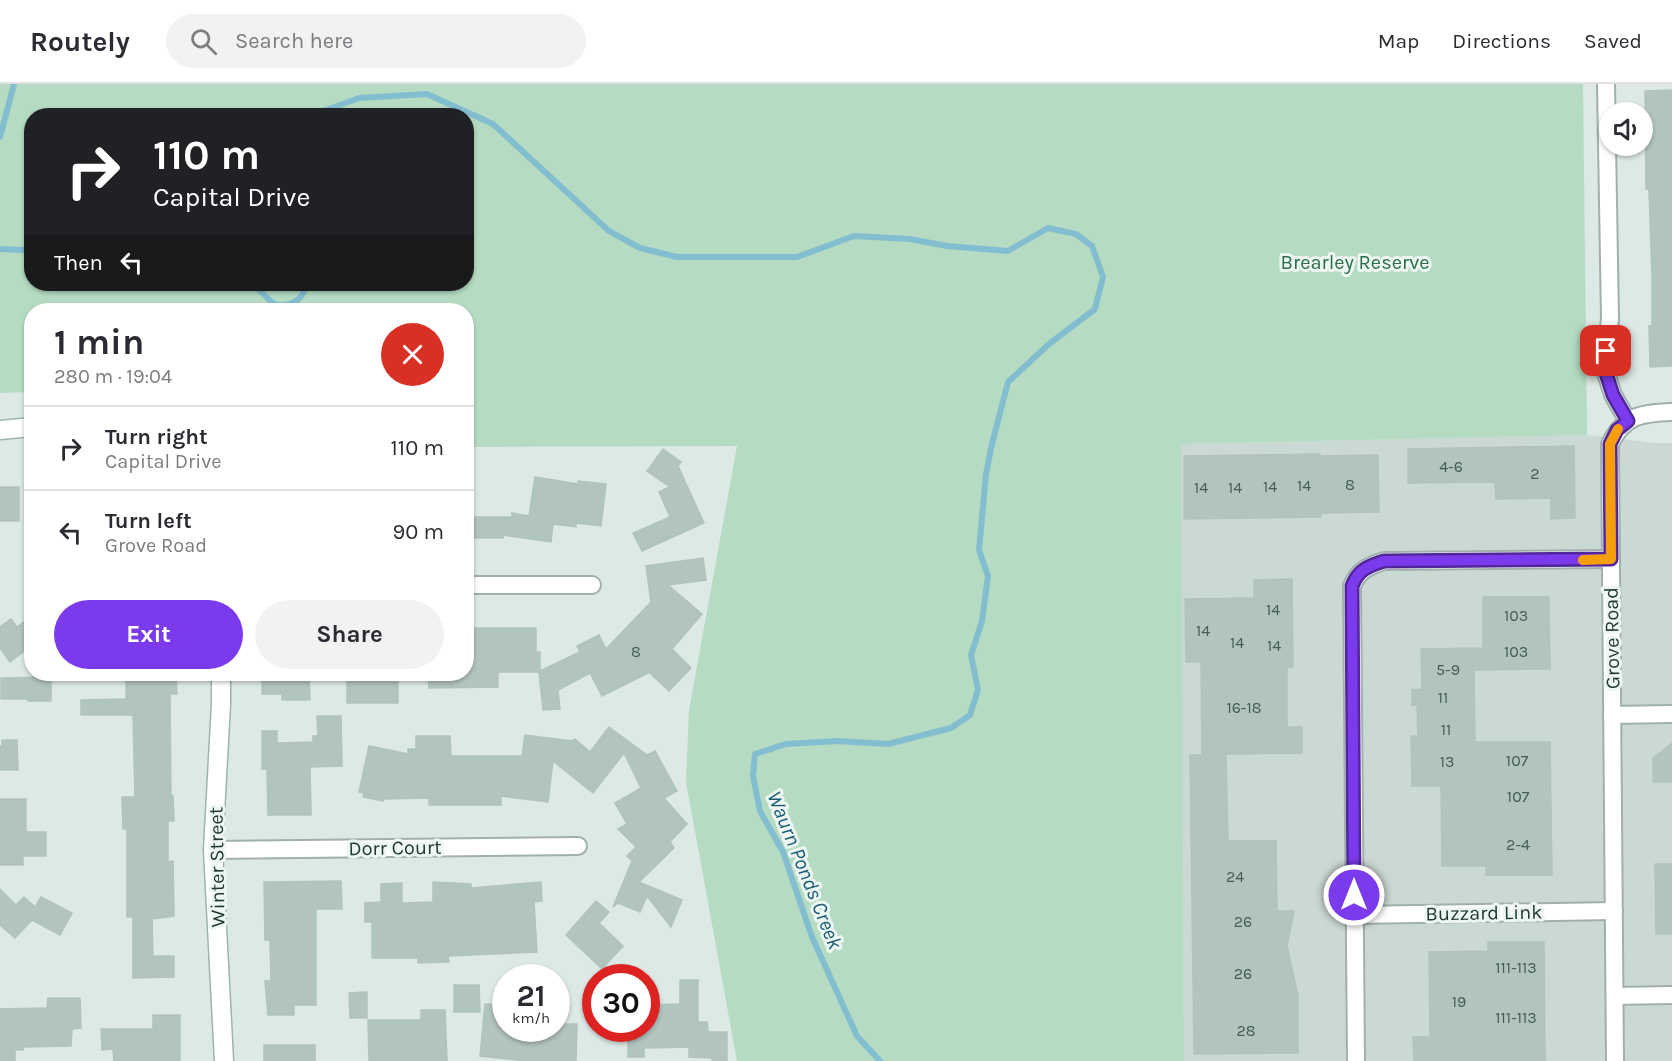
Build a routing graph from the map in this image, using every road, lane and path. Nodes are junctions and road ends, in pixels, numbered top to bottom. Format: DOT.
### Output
graph roads {
  1 [pos="1606,84"];
  2 [pos="1672,412"];
  3 [pos="1628,421"];
  4 [pos="24,428"];
  5 [pos="0,430"];
  6 [pos="1611,559"];
  7 [pos="474,585"];
  8 [pos="592,585"];
  9 [pos="221,681"];
  10 [pos="1672,714"];
  11 [pos="1612,715"];
  12 [pos="578,846"];
  13 [pos="213,850"];
  14 [pos="1614,911"];
  15 [pos="1354,915"];
  16 [pos="1672,995"];
  17 [pos="1615,996"];
  18 [pos="224,1061"];
  19 [pos="1356,1061"];
  20 [pos="1616,1061"];
  1 -- 3 [label="street"];
  2 -- 3 [label="street"];
  3 -- 6 [label="street, Grove Road"];
  4 -- 5 [label="street"];
  6 -- 11 [label="street, Grove Road"];
  6 -- 15 [label="street"];
  7 -- 8 [label="street"];
  9 -- 13 [label="street, Winter Street"];
  10 -- 11 [label="street"];
  11 -- 14 [label="street, Grove Road"];
  12 -- 13 [label="street, Dorr Court"];
  13 -- 18 [label="street, Winter Street"];
  14 -- 15 [label="street, Buzzard Link"];
  14 -- 17 [label="street, Grove Road"];
  15 -- 19 [label="street"];
  16 -- 17 [label="street"];
  17 -- 20 [label="street, Grove Road"];
}
